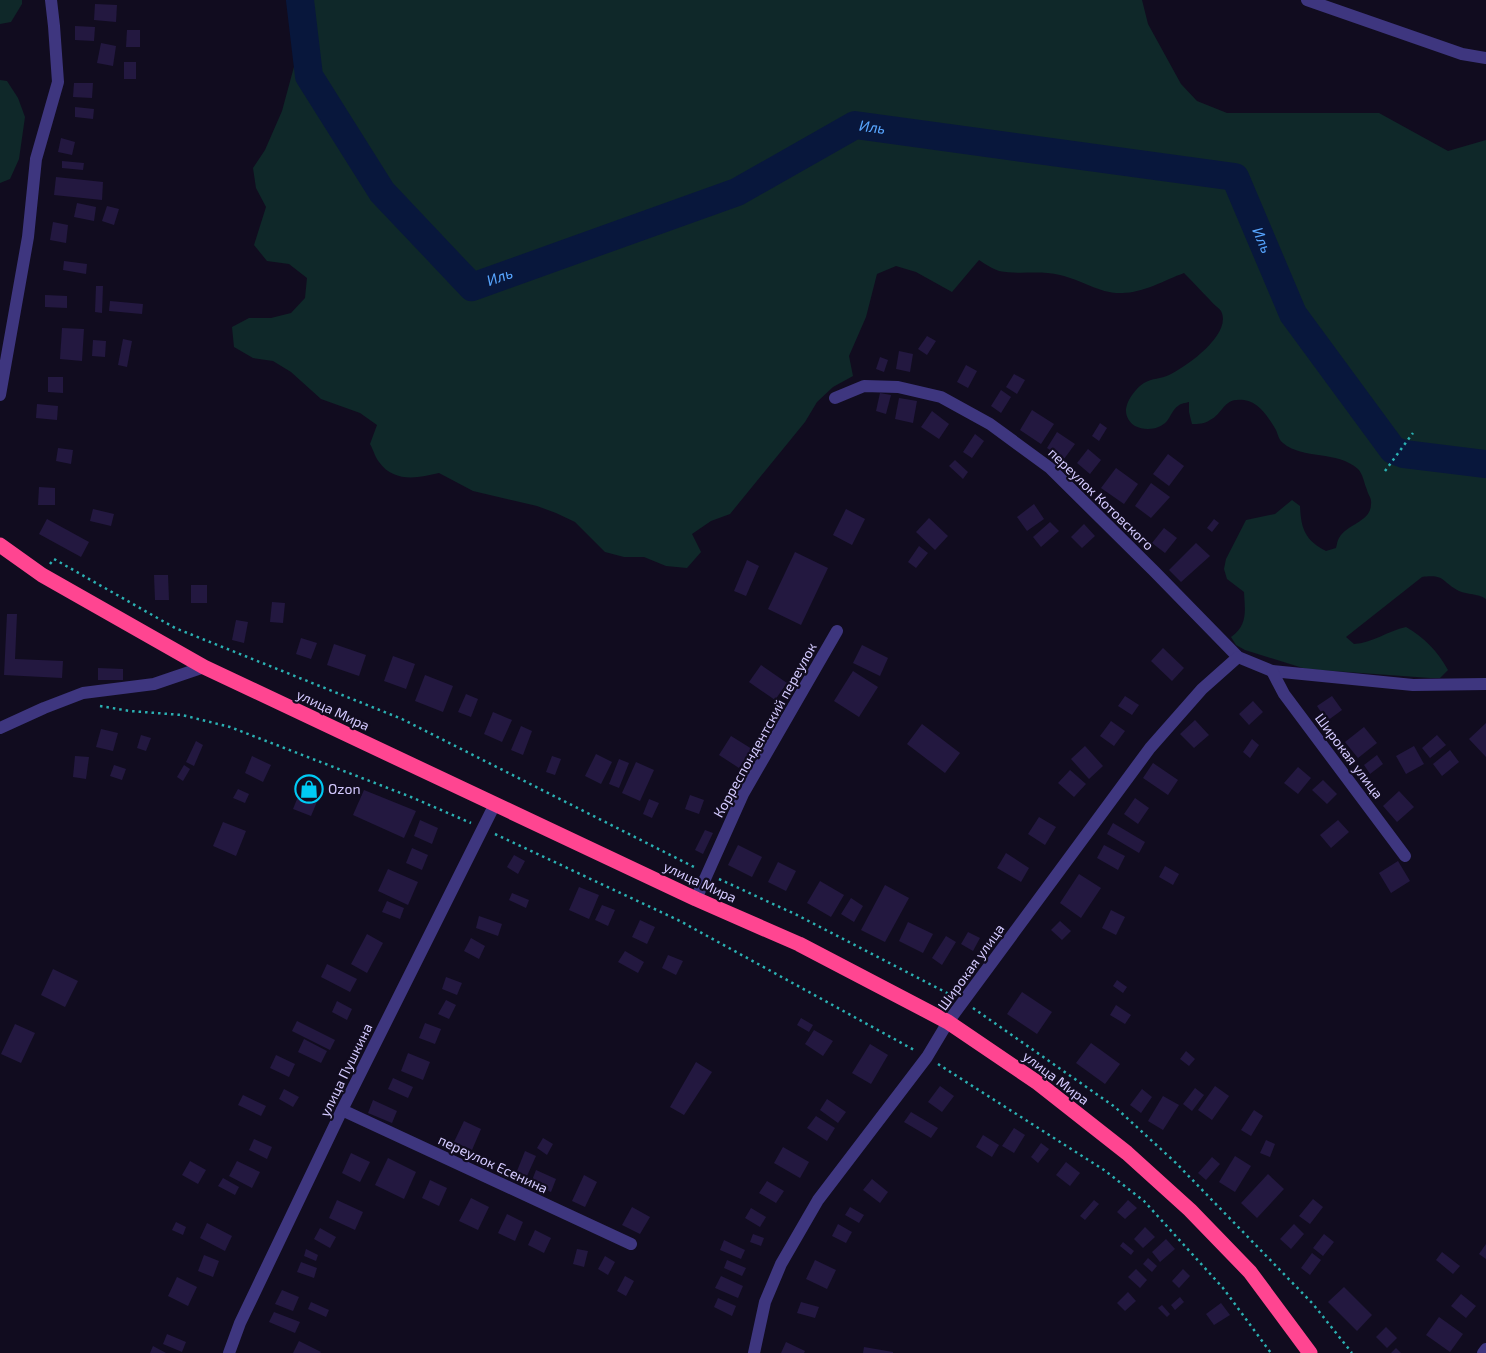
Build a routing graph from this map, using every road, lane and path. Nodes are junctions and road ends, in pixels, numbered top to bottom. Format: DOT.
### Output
graph roads {
  1 [pos="51,0"];
  2 [pos="1307,0"];
  3 [pos="1486,58"];
  4 [pos="0,395"];
  5 [pos="835,398"];
  6 [pos="1413,433"];
  7 [pos="1385,471"];
  8 [pos="0,545"];
  9 [pos="837,631"];
  10 [pos="1238,657"];
  11 [pos="204,667"];
  12 [pos="1272,672"];
  13 [pos="1486,684"];
  14 [pos="83,693"];
  15 [pos="0,728"];
  16 [pos="495,804"];
  17 [pos="483,828"];
  18 [pos="1405,856"];
  19 [pos="696,899"];
  20 [pos="948,1022"];
  21 [pos="927,1057"];
  22 [pos="342,1110"];
  23 [pos="631,1244"];
  24 [pos="1486,1349"];
  25 [pos="229,1353"];
  26 [pos="754,1353"];
  27 [pos="1272,1353"];
  28 [pos="1310,1353"];
  29 [pos="1483,1353"];
  1 -- 4 [label="street"];
  2 -- 3 [label="street"];
  5 -- 10 [label="street, переулок Котовского"];
  6 -- 7 [label="path"];
  8 -- 11 [label="highway, улица Мира"];
  9 -- 19 [label="street, Корреспондентский переулок"];
  10 -- 12 [label="street"];
  10 -- 20 [label="street, Широкая улица"];
  11 -- 14 [label="street"];
  11 -- 16 [label="highway, улица Мира"];
  12 -- 13 [label="street"];
  12 -- 18 [label="street, Широкая улица"];
  14 -- 15 [label="street"];
  14 -- 17 [label="path"];
  16 -- 17 [label="street, улица Пушкина"];
  16 -- 19 [label="highway, улица Мира"];
  17 -- 21 [label="path"];
  17 -- 22 [label="street, улица Пушкина"];
  19 -- 20 [label="highway, улица Мира"];
  20 -- 21 [label="street, Широкая улица"];
  20 -- 28 [label="highway, улица Мира"];
  21 -- 26 [label="street, Широкая улица"];
  21 -- 27 [label="path"];
  22 -- 23 [label="street, переулок Есенина"];
  22 -- 25 [label="street, улица Пушкина"];
  24 -- 29 [label="street"];
}
